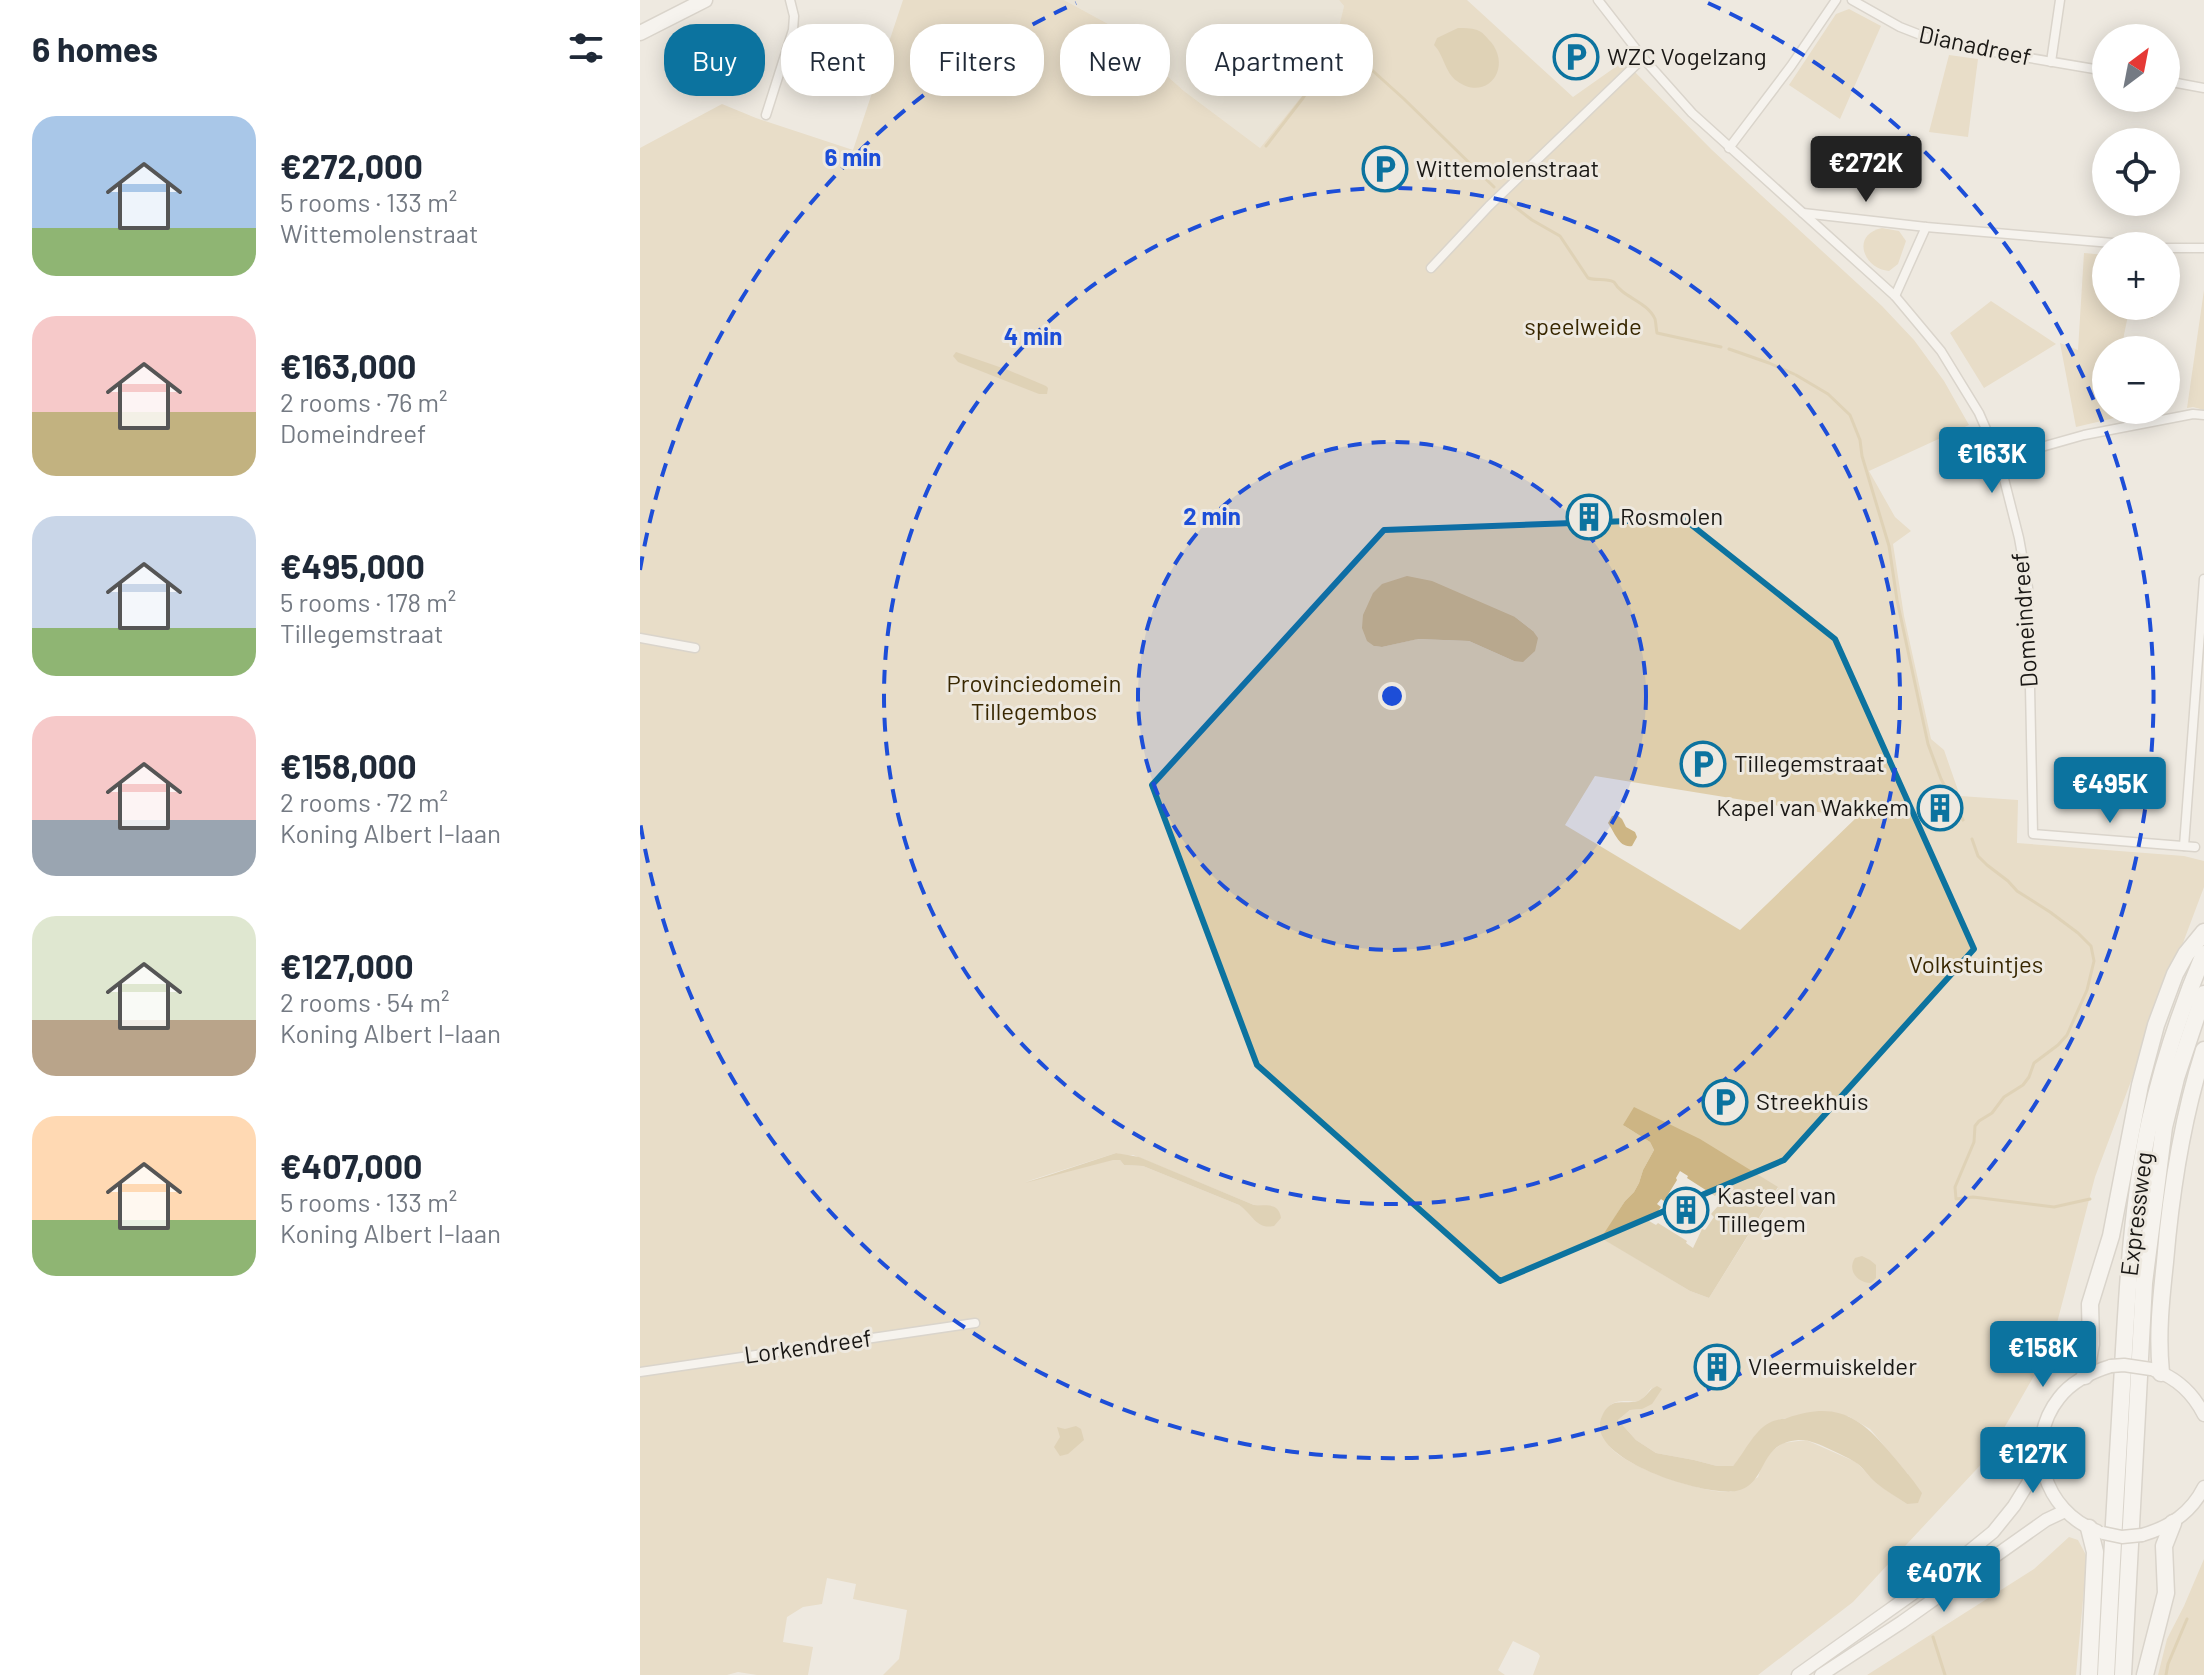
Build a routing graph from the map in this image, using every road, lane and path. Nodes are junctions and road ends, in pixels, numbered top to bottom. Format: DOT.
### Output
graph roads {
  1 [pos="705,0"];
  2 [pos="790,0"];
  3 [pos="1598,0"];
  4 [pos="1836,0"];
  5 [pos="1852,0"];
  6 [pos="2060,0"];
  7 [pos="640,33"];
  8 [pos="1643,58"];
  9 [pos="2051,62"];
  10 [pos="2092,69"];
  11 [pos="2180,84"];
  12 [pos="2204,88"];
  13 [pos="766,115"];
  14 [pos="1729,148"];
  15 [pos="1803,213"];
  16 [pos="1926,227"];
  17 [pos="2092,241"];
  18 [pos="2180,248"];
  19 [pos="2204,248"];
  20 [pos="1431,268"];
  21 [pos="1895,296"];
  22 [pos="2204,415"];
  23 [pos="1999,459"];
  24 [pos="2204,579"];
  25 [pos="640,638"];
  26 [pos="695,648"];
  27 [pos="2184,846"];
  28 [pos="2195,847"];
  29 [pos="2204,932"];
  30 [pos="2204,954"];
  31 [pos="2204,994"];
  32 [pos="2204,1050"];
  33 [pos="975,1323"];
  34 [pos="2156,1371"];
  35 [pos="640,1372"];
  36 [pos="2085,1376"];
  37 [pos="2204,1387"];
  38 [pos="2191,1395"];
  39 [pos="2204,1415"];
  40 [pos="2041,1462"];
  41 [pos="2204,1487"];
  42 [pos="2065,1511"];
  43 [pos="2173,1523"];
  44 [pos="2096,1531"];
  45 [pos="1798,1675"];
  46 [pos="1821,1675"];
  47 [pos="2089,1675"];
  48 [pos="2106,1675"];
  49 [pos="2123,1675"];
  50 [pos="2145,1675"];
  1 -- 7 [label="main road"];
  2 -- 13 [label="street"];
  3 -- 8 [label="street"];
  4 -- 14 [label="street"];
  5 -- 9 [label="street, Dianadreef"];
  6 -- 9 [label="street"];
  8 -- 14 [label="street"];
  8 -- 20 [label="street"];
  9 -- 10 [label="street, Dianadreef"];
  11 -- 12 [label="street"];
  14 -- 15 [label="street"];
  15 -- 16 [label="street"];
  15 -- 21 [label="street, Domeindreef"];
  16 -- 17 [label="street"];
  16 -- 21 [label="street"];
  18 -- 19 [label="street"];
  21 -- 23 [label="street, Domeindreef"];
  22 -- 23 [label="street"];
  23 -- 27 [label="street, Domeindreef"];
  24 -- 27 [label="street"];
  25 -- 26 [label="street"];
  27 -- 28 [label="street"];
  29 -- 36 [label="highway"];
  30 -- 48 [label="highway, Expressweg"];
  31 -- 49 [label="highway, Expressweg"];
  32 -- 34 [label="highway"];
  33 -- 35 [label="street, Lorkendreef"];
  34 -- 36 [label="main road, bridge"];
  34 -- 38 [label="main road"];
  36 -- 40 [label="main road"];
  37 -- 38 [label="main road"];
  38 -- 39 [label="main road"];
  40 -- 42 [label="main road"];
  40 -- 45 [label="main road"];
  41 -- 43 [label="main road"];
  42 -- 44 [label="main road"];
  42 -- 46 [label="main road"];
  43 -- 44 [label="main road, bridge"];
  43 -- 50 [label="highway"];
  44 -- 47 [label="highway"];
}
